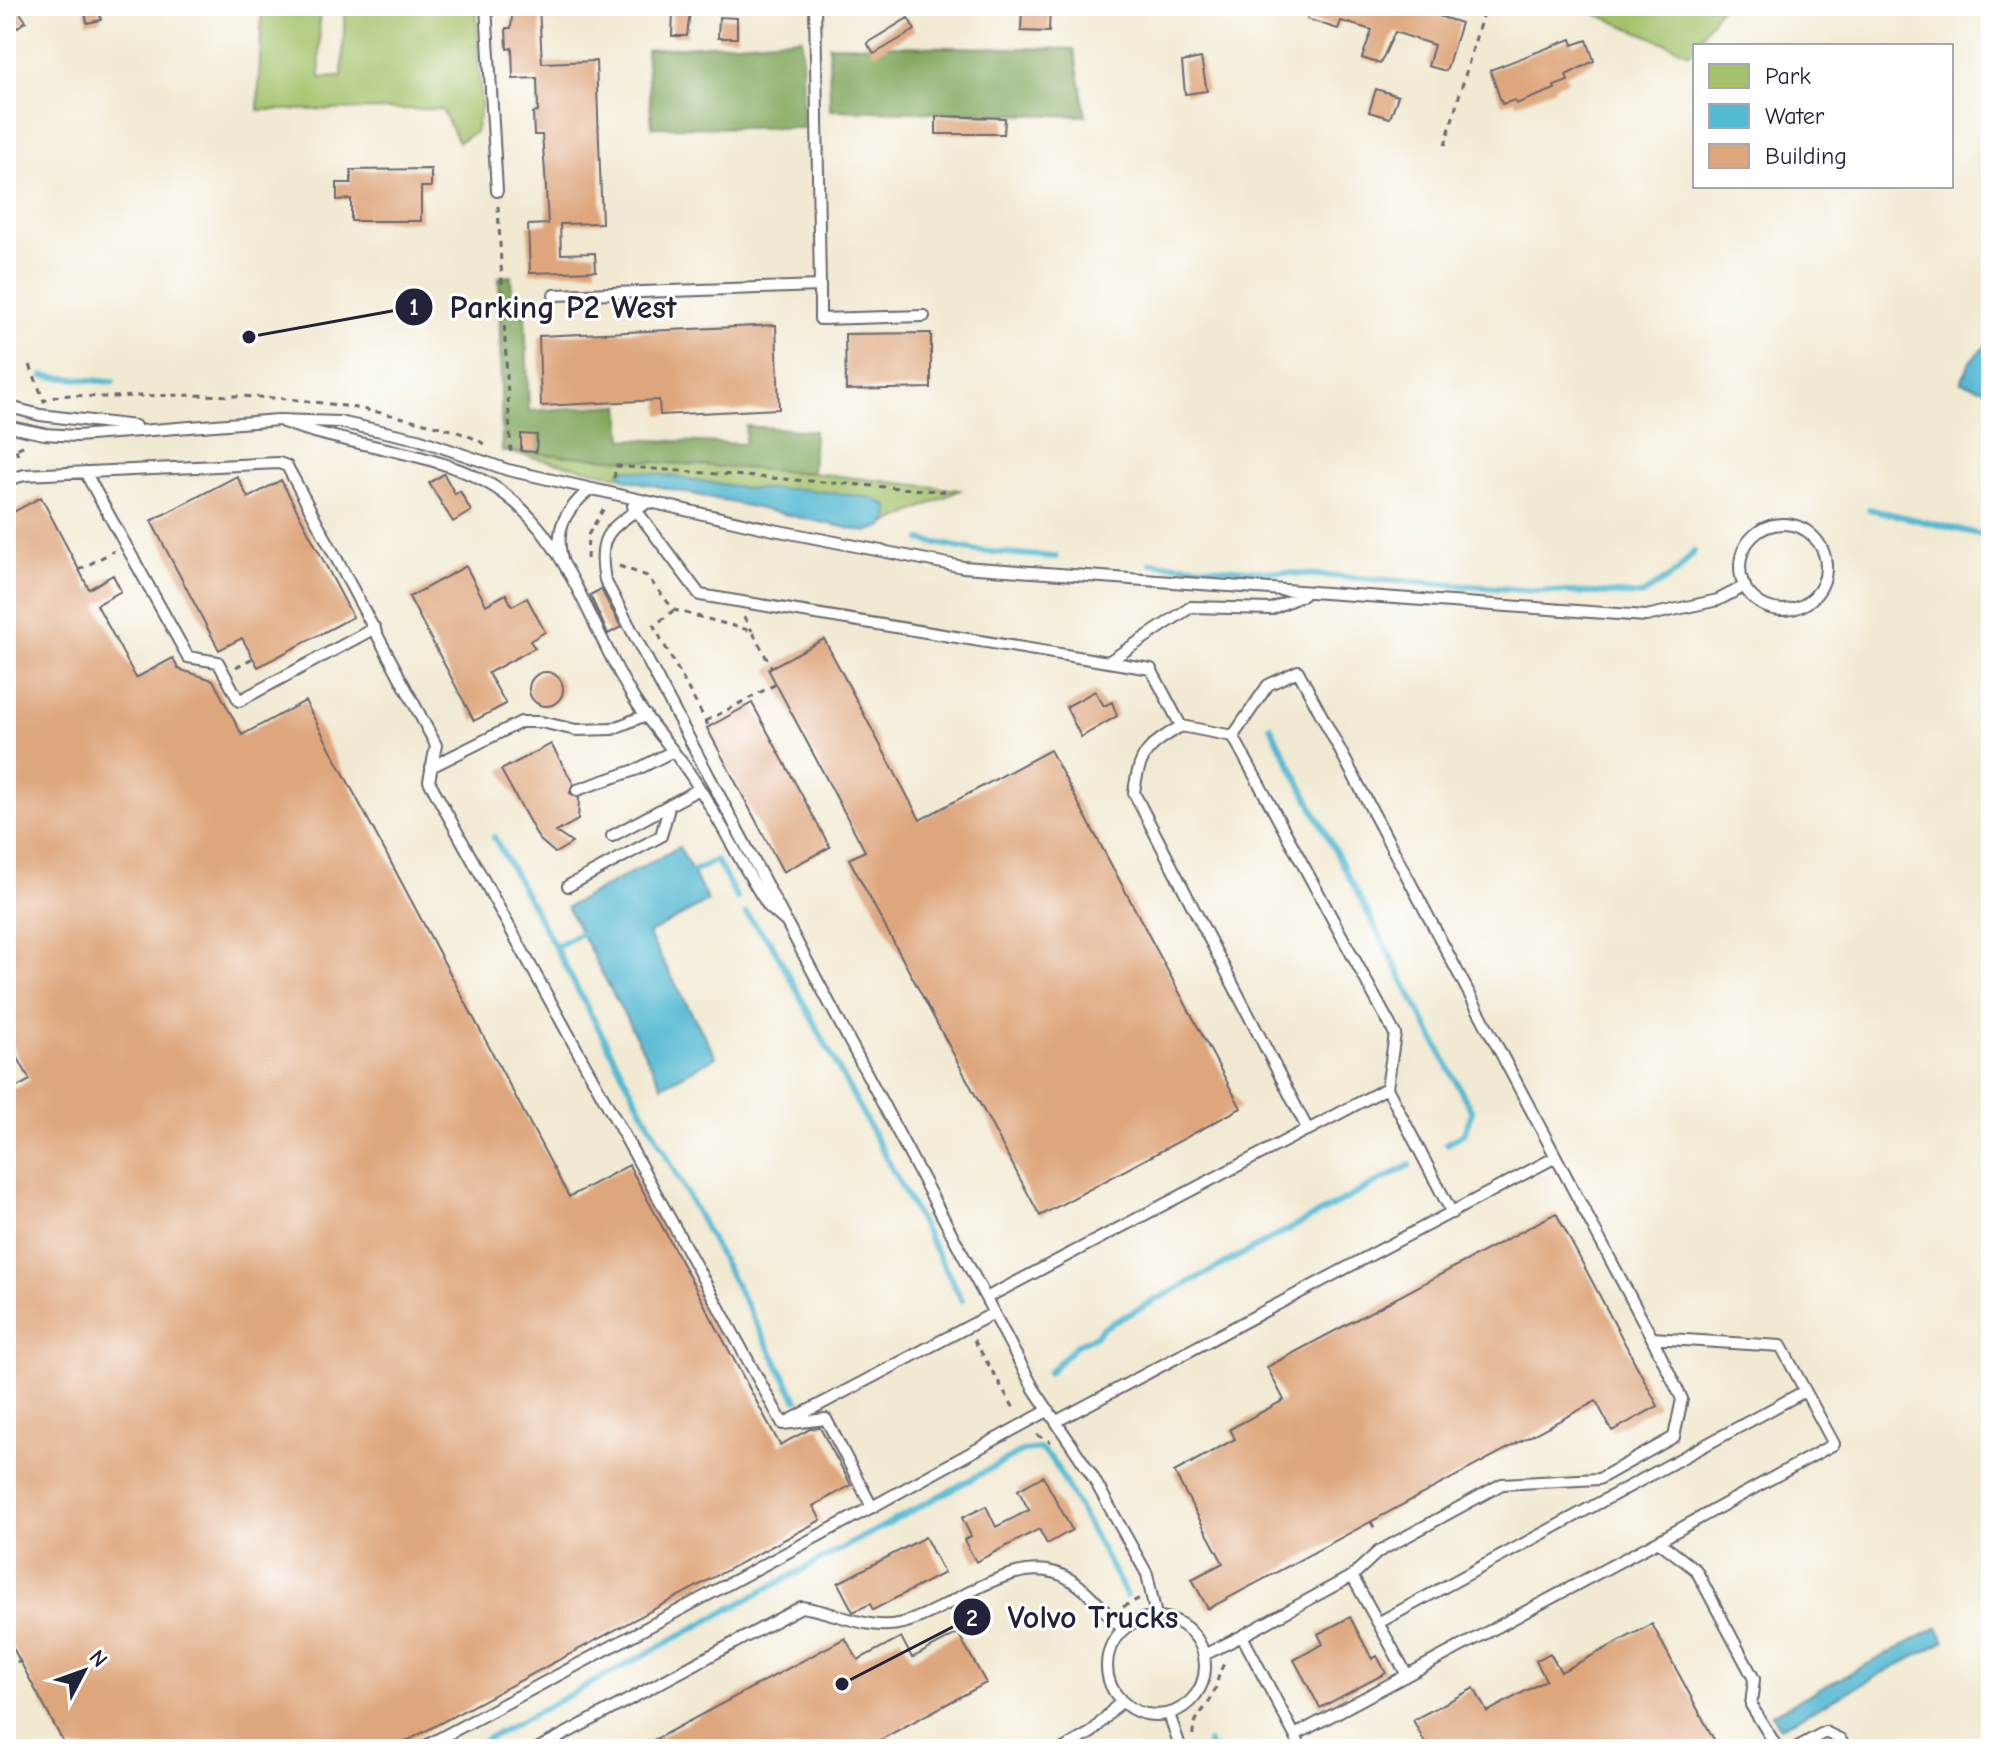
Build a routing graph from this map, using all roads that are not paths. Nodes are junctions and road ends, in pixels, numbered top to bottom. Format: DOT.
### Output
graph roads {
  1 [pos="486,6"];
  2 [pos="815,6"];
  3 [pos="497,191"];
  4 [pos="820,286"];
  5 [pos="554,295"];
  6 [pos="924,316"];
  7 [pos="6,407"];
  8 [pos="278,420"];
  9 [pos="6,426"];
  10 [pos="149,428"];
  11 [pos="85,472"];
  12 [pos="6,480"];
  13 [pos="590,489"];
  14 [pos="627,497"];
  15 [pos="648,502"];
  16 [pos="636,510"];
  17 [pos="564,568"];
  18 [pos="1745,586"];
  19 [pos="1308,593"];
  20 [pos="375,628"];
  21 [pos="1108,662"];
  22 [pos="646,715"];
  23 [pos="1181,726"];
  24 [pos="1233,736"];
  25 [pos="673,751"];
  26 [pos="431,767"];
  27 [pos="699,789"];
  28 [pos="577,790"];
  29 [pos="670,804"];
  30 [pos="612,836"];
  31 [pos="568,886"];
  32 [pos="791,927"];
  33 [pos="1387,1088"];
  34 [pos="1308,1129"];
  35 [pos="1554,1158"];
  36 [pos="1452,1213"];
  37 [pos="986,1298"];
  38 [pos="994,1313"];
  39 [pos="1652,1338"];
  40 [pos="1805,1391"];
  41 [pos="1049,1410"];
  42 [pos="1057,1421"];
  43 [pos="783,1424"];
  44 [pos="872,1507"];
  45 [pos="1658,1541"];
  46 [pos="1352,1576"];
  47 [pos="1156,1616"];
  48 [pos="1378,1623"];
  49 [pos="1123,1629"];
  50 [pos="1242,1636"];
  51 [pos="1204,1655"];
  52 [pos="1407,1675"];
  53 [pos="1121,1701"];
  54 [pos="1169,1714"];
  55 [pos="1295,1735"];
  56 [pos="420,1749"];
  57 [pos="537,1749"];
  58 [pos="1063,1749"];
  59 [pos="1181,1749"];
  60 [pos="1302,1749"];
  61 [pos="1778,1749"];
  62 [pos="1794,1749"];
  63 [pos="1846,1749"];
  1 -- 3 [label="lane"];
  2 -- 4 [label="lane"];
  4 -- 5 [label="lane"];
  4 -- 6 [label="lane"];
  7 -- 10 [label="lane"];
  8 -- 10 [label="lane"];
  8 -- 13 [label="lane"];
  8 -- 17 [label="lane"];
  9 -- 10 [label="lane"];
  11 -- 12 [label="lane"];
  11 -- 20 [label="lane"];
  11 -- 20 [label="lane"];
  13 -- 14 [label="lane"];
  13 -- 17 [label="lane"];
  14 -- 15 [label="lane"];
  14 -- 16 [label="lane"];
  15 -- 16 [label="lane"];
  15 -- 19 [label="lane"];
  16 -- 21 [label="lane"];
  16 -- 32 [label="lane"];
  17 -- 22 [label="lane"];
  18 -- 18 [label="lane"];
  18 -- 19 [label="lane"];
  19 -- 21 [label="lane"];
  20 -- 26 [label="lane"];
  21 -- 23 [label="lane"];
  22 -- 25 [label="lane"];
  22 -- 26 [label="lane"];
  23 -- 24 [label="lane"];
  23 -- 34 [label="lane"];
  24 -- 33 [label="lane"];
  24 -- 35 [label="lane"];
  25 -- 27 [label="lane"];
  25 -- 28 [label="lane"];
  26 -- 43 [label="lane"];
  27 -- 29 [label="lane"];
  27 -- 32 [label="lane"];
  29 -- 30 [label="lane"];
  29 -- 31 [label="lane"];
  32 -- 37 [label="lane"];
  33 -- 34 [label="lane"];
  33 -- 36 [label="lane"];
  34 -- 37 [label="lane"];
  35 -- 36 [label="lane"];
  35 -- 39 [label="lane"];
  36 -- 42 [label="lane"];
  37 -- 38 [label="lane"];
  38 -- 41 [label="lane"];
  38 -- 43 [label="lane"];
  39 -- 40 [label="lane"];
  39 -- 46 [label="lane"];
  40 -- 45 [label="lane"];
  40 -- 48 [label="lane"];
  41 -- 42 [label="lane"];
  41 -- 44 [label="lane"];
  42 -- 47 [label="lane"];
  43 -- 44 [label="lane"];
  44 -- 56 [label="lane"];
  45 -- 52 [label="lane"];
  45 -- 61 [label="lane"];
  46 -- 48 [label="lane"];
  46 -- 50 [label="lane"];
  47 -- 49 [label="lane"];
  47 -- 51 [label="lane"];
  48 -- 52 [label="lane"];
  49 -- 53 [label="lane"];
  49 -- 57 [label="lane"];
  50 -- 51 [label="lane"];
  50 -- 55 [label="lane"];
  51 -- 54 [label="lane"];
  52 -- 55 [label="lane"];
  53 -- 54 [label="lane"];
  53 -- 58 [label="lane"];
  54 -- 59 [label="lane"];
  55 -- 60 [label="lane"];
  62 -- 63 [label="lane"];
}
